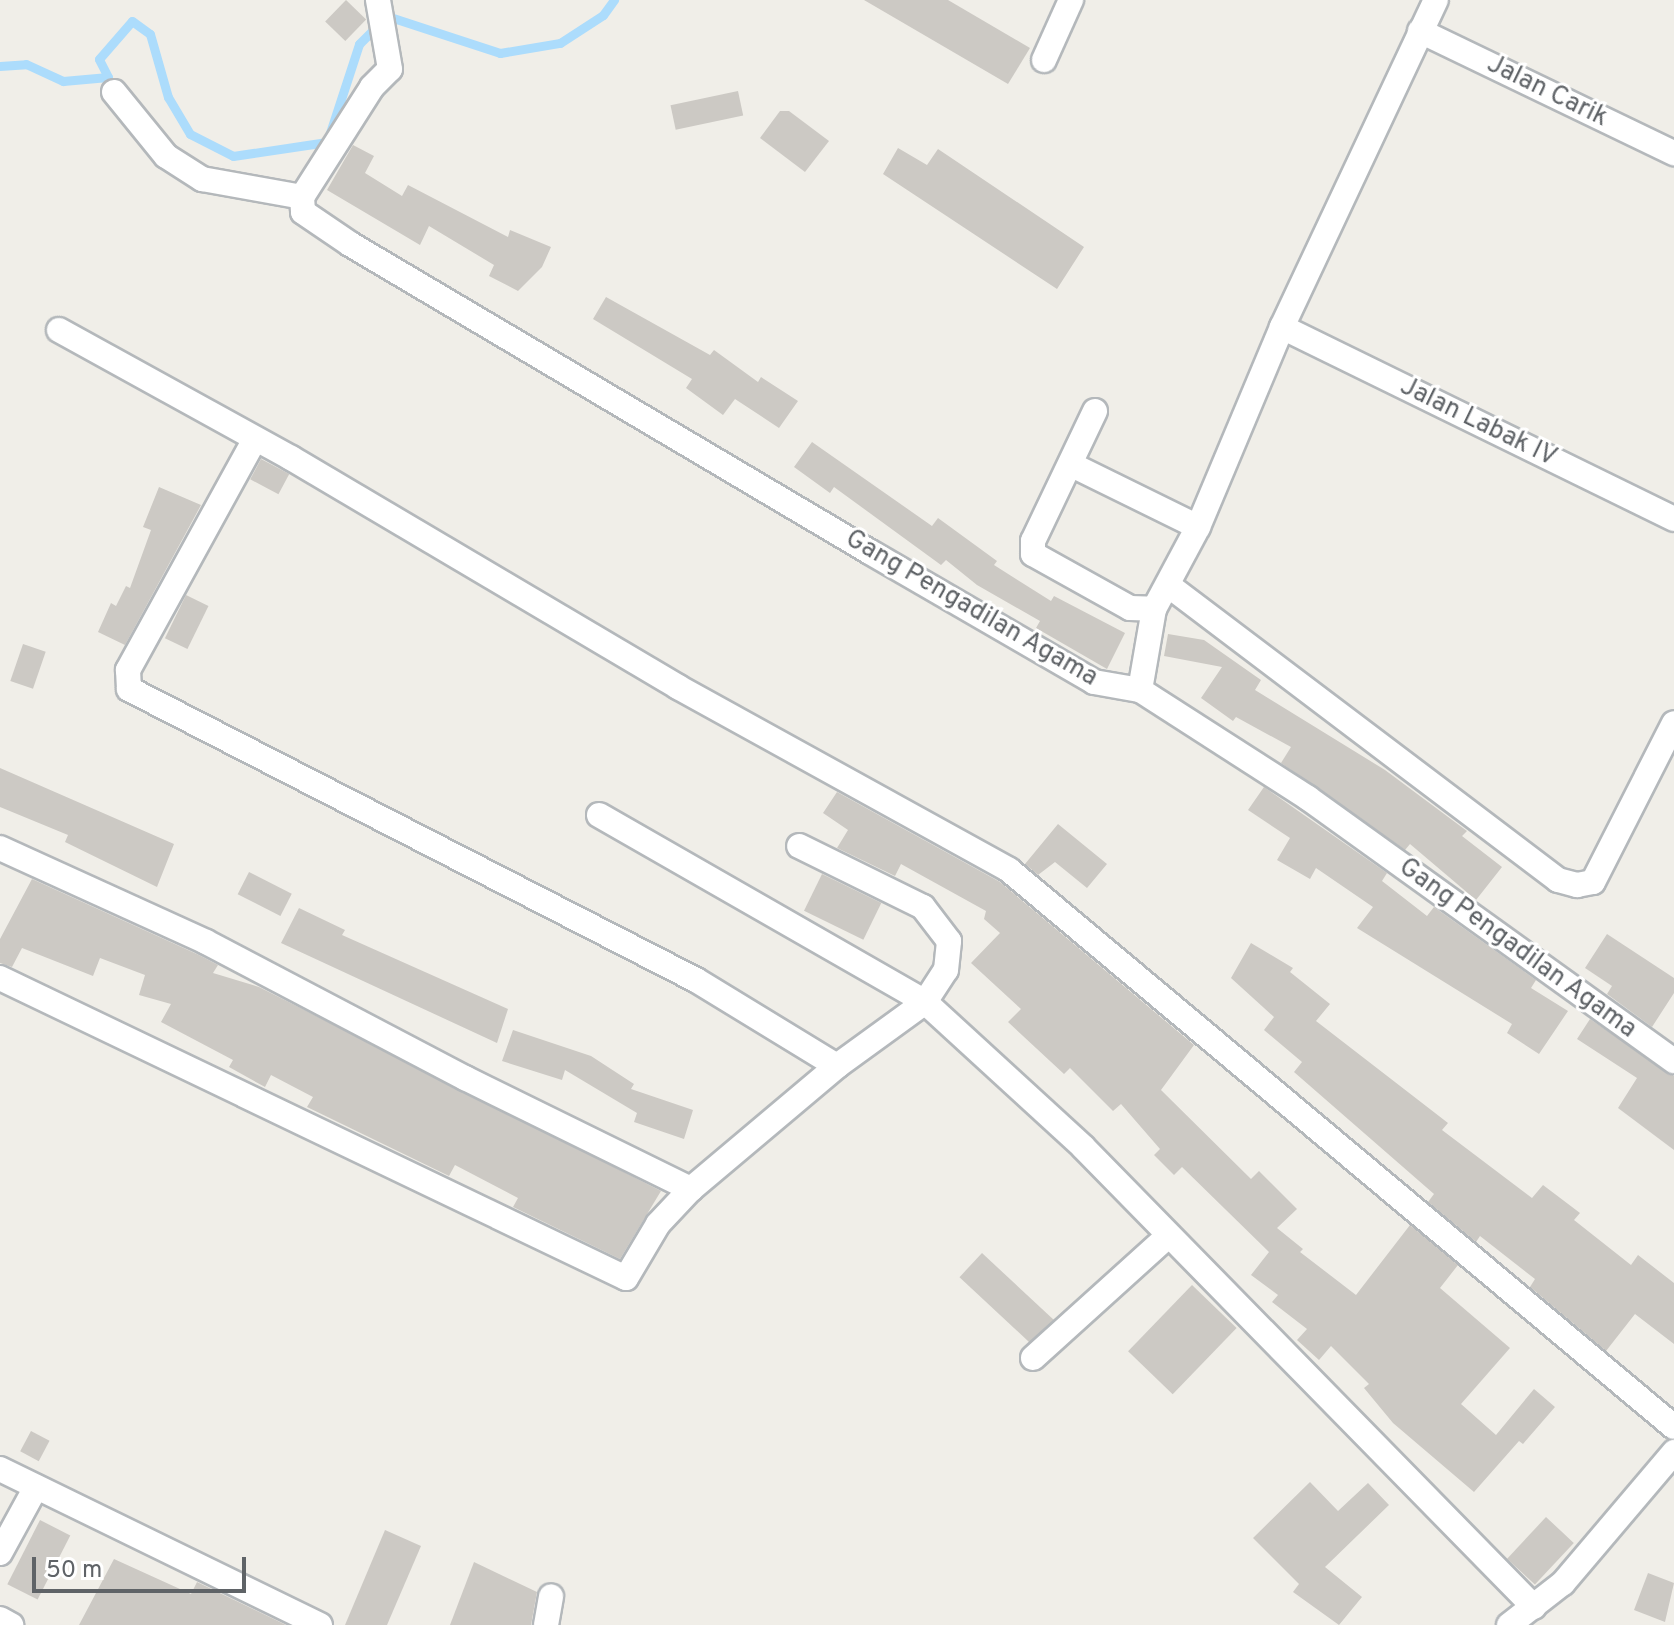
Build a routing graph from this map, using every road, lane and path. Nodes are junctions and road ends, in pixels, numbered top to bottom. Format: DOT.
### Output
graph roads {
  1 [pos="378,0"];
  2 [pos="1071,0"];
  3 [pos="1436,0"];
  4 [pos="1420,31"];
  5 [pos="1044,60"];
  6 [pos="114,92"];
  7 [pos="1674,153"];
  8 [pos="302,197"];
  9 [pos="1282,327"];
  10 [pos="59,330"];
  11 [pos="1095,411"];
  12 [pos="255,439"];
  13 [pos="1072,465"];
  14 [pos="1674,519"];
  15 [pos="1198,527"];
  16 [pos="1168,585"];
  17 [pos="1154,609"];
  18 [pos="1140,690"];
  19 [pos="1674,723"];
  20 [pos="599,815"];
  21 [pos="799,846"];
  22 [pos="0,848"];
  23 [pos="0,978"];
  24 [pos="925,1002"];
  25 [pos="1674,1061"];
  26 [pos="837,1066"];
  27 [pos="691,1189"];
  28 [pos="1167,1237"];
  29 [pos="1033,1358"];
  30 [pos="1674,1427"];
  31 [pos="1674,1452"];
  32 [pos="0,1469"];
  33 [pos="36,1487"];
  34 [pos="0,1553"];
  35 [pos="551,1596"];
  36 [pos="1534,1607"];
  37 [pos="0,1619"];
  38 [pos="11,1625"];
  39 [pos="320,1625"];
  40 [pos="546,1625"];
  41 [pos="1509,1625"];
  1 -- 8 [label="street"];
  2 -- 5 [label="street"];
  3 -- 4 [label="street"];
  4 -- 7 [label="street, Jalan Carik"];
  4 -- 9 [label="street"];
  6 -- 8 [label="street"];
  8 -- 18 [label="street, Gang Pengadilan Agama"];
  9 -- 14 [label="street, Jalan Labak IV"];
  9 -- 15 [label="street"];
  10 -- 12 [label="street"];
  11 -- 13 [label="street"];
  12 -- 26 [label="street"];
  12 -- 30 [label="street"];
  13 -- 15 [label="street"];
  13 -- 17 [label="street"];
  15 -- 16 [label="street"];
  16 -- 17 [label="street"];
  16 -- 19 [label="street"];
  17 -- 18 [label="street"];
  18 -- 25 [label="street, Gang Pengadilan Agama"];
  20 -- 24 [label="street"];
  21 -- 24 [label="street"];
  22 -- 27 [label="street"];
  23 -- 27 [label="street"];
  24 -- 26 [label="street"];
  24 -- 28 [label="street"];
  26 -- 27 [label="street"];
  28 -- 29 [label="street"];
  28 -- 36 [label="street"];
  31 -- 36 [label="street"];
  32 -- 33 [label="street"];
  33 -- 34 [label="street"];
  33 -- 39 [label="street"];
  35 -- 40 [label="street"];
  36 -- 41 [label="street"];
  37 -- 38 [label="street"];
}
